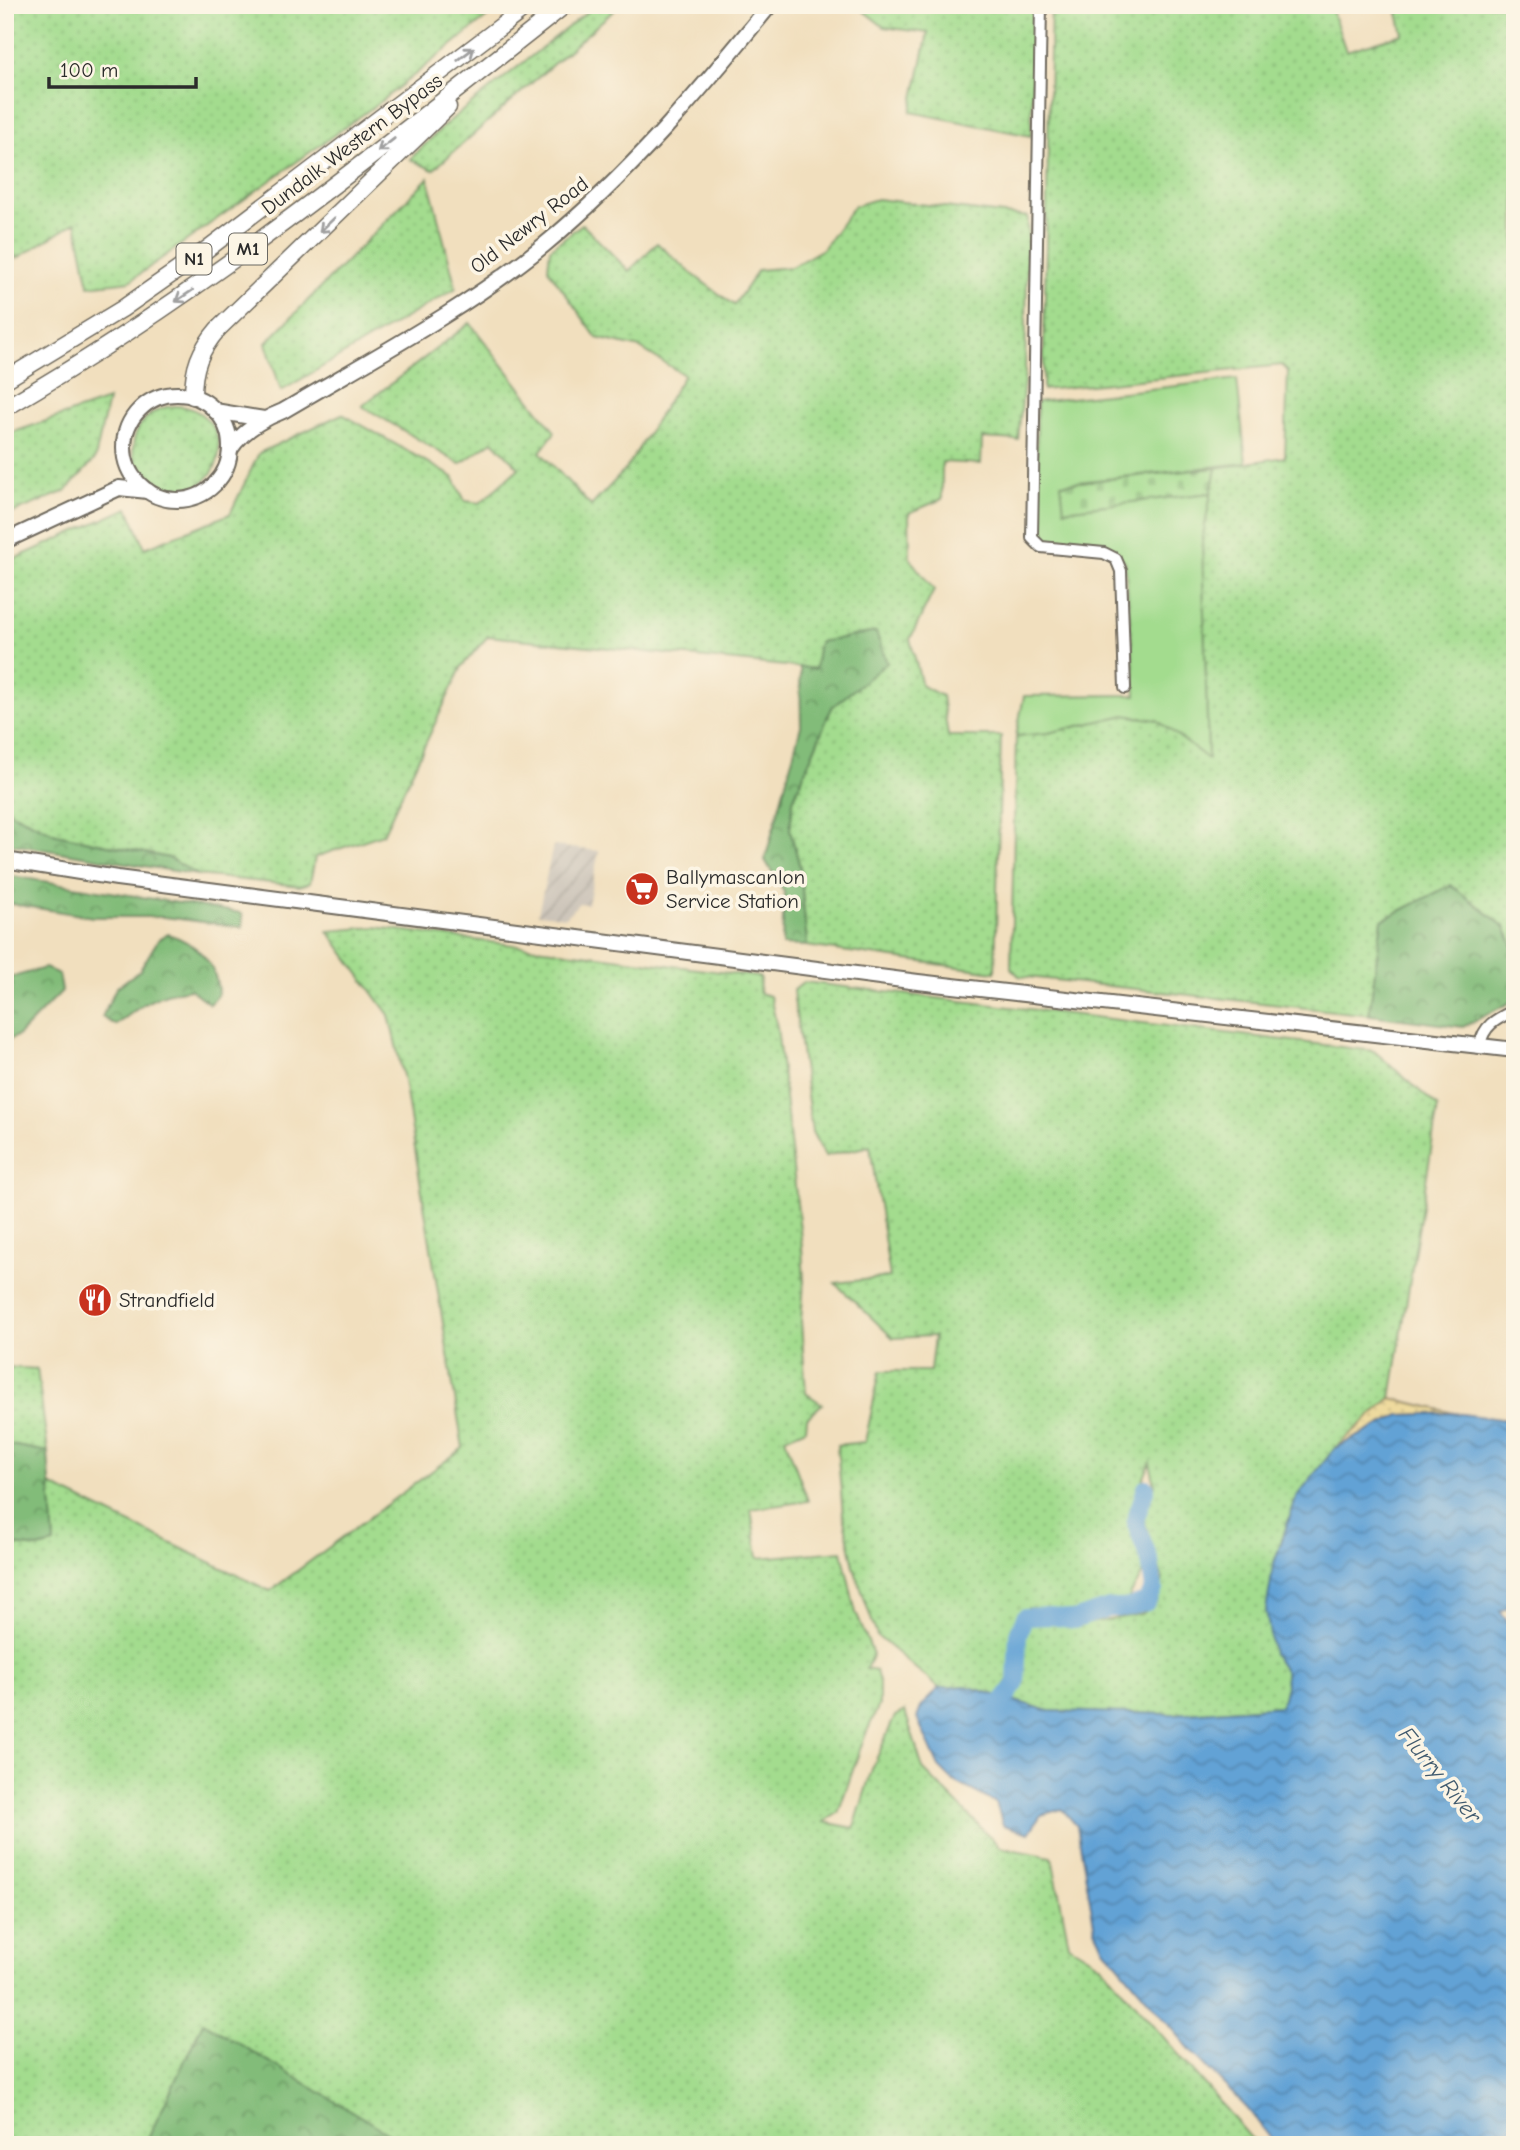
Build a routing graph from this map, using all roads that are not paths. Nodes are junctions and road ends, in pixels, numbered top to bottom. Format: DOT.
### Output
graph roads {
  1 [pos="529,5"];
  2 [pos="565,5"];
  3 [pos="770,5"];
  4 [pos="1041,5"];
  5 [pos="479,73"];
  6 [pos="88,330"];
  7 [pos="5,369"];
  8 [pos="5,380"];
  9 [pos="193,396"];
  10 [pos="5,408"];
  11 [pos="215,411"];
  12 [pos="264,419"];
  13 [pos="230,450"];
  14 [pos="126,464"];
  15 [pos="119,488"];
  16 [pos="148,491"];
  17 [pos="5,541"];
  18 [pos="1125,688"];
  19 [pos="5,860"];
  20 [pos="1515,1010"];
  21 [pos="1480,1045"];
  22 [pos="1515,1050"];
  6 -- 1 [label="highway, N1, one-way"];
  2 -- 5 [label="highway"];
  3 -- 12 [label="main road, Old Newry Road"];
  4 -- 18 [label="street"];
  5 -- 9 [label="highway, one-way"];
  5 -- 10 [label="highway, Dundalk Western Bypass / M1, one-way"];
  6 -- 7 [label="highway"];
  6 -- 8 [label="highway"];
  9 -- 11 [label="main road"];
  9 -- 14 [label="main road"];
  11 -- 12 [label="main road"];
  11 -- 13 [label="main road"];
  12 -- 13 [label="main road, Old Newry Road"];
  13 -- 16 [label="main road"];
  14 -- 15 [label="main road"];
  14 -- 16 [label="main road"];
  15 -- 16 [label="main road"];
  15 -- 17 [label="main road"];
  19 -- 21 [label="main road"];
  20 -- 21 [label="street"];
  21 -- 22 [label="main road"];
}
